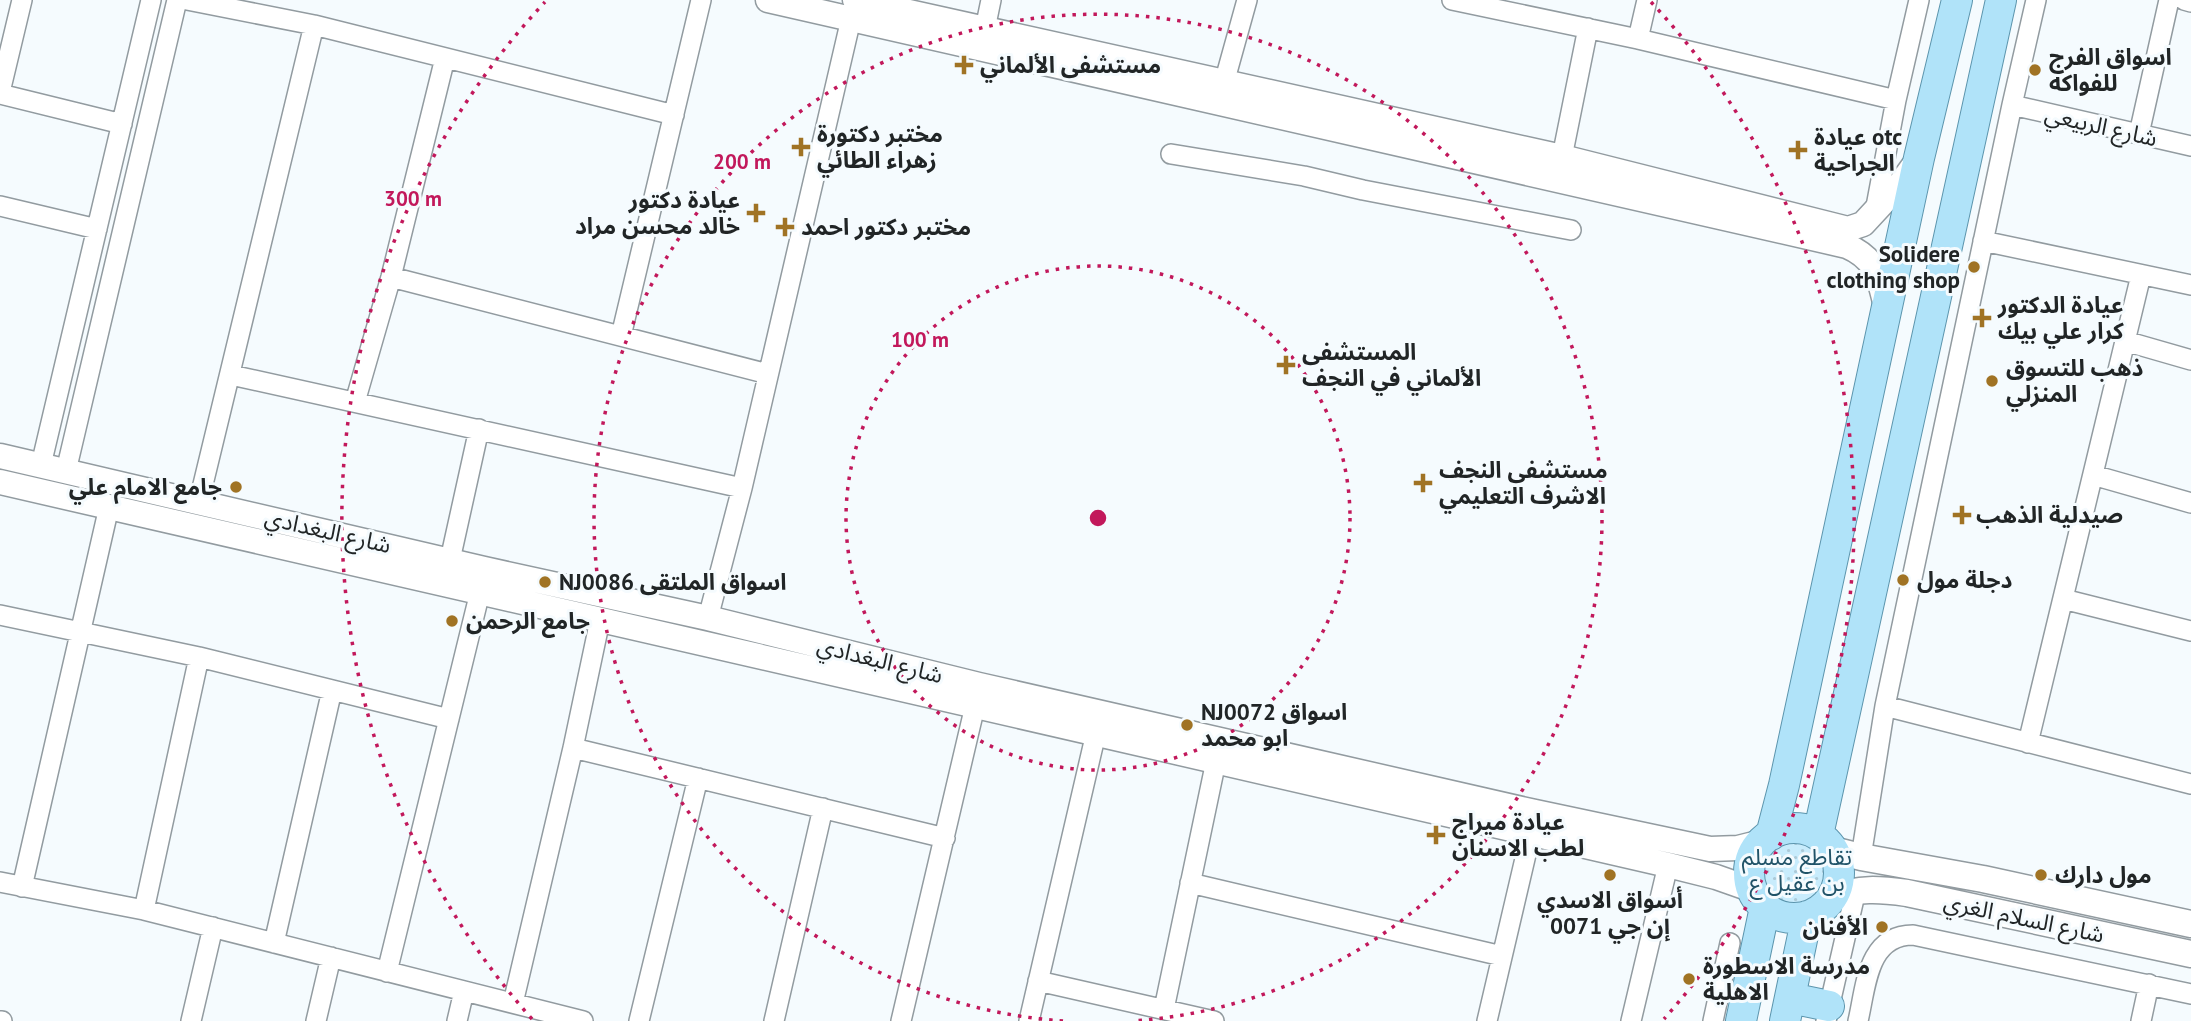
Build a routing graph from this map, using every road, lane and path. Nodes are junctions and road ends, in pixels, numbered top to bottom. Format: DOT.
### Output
graph roads {
  1 [pos="22,0"];
  2 [pos="151,0"];
  3 [pos="177,0"];
  4 [pos="187,0"];
  5 [pos="701,0"];
  6 [pos="768,0"];
  7 [pos="991,0"];
  8 [pos="1247,0"];
  9 [pos="1452,0"];
  10 [pos="1647,0"];
  11 [pos="1919,0"];
  12 [pos="1956,0"];
  13 [pos="2001,0"];
  14 [pos="2036,0"];
  15 [pos="2169,0"];
  16 [pos="2184,0"];
  17 [pos="2191,2"];
  18 [pos="1516,6"];
  19 [pos="853,10"];
  20 [pos="314,25"];
  21 [pos="1588,28"];
  22 [pos="985,29"];
  23 [pos="1638,39"];
  24 [pos="444,58"];
  25 [pos="1224,83"];
  26 [pos="0,93"];
  27 [pos="1896,100"];
  28 [pos="2012,105"];
  29 [pos="674,115"];
  30 [pos="122,124"];
  31 [pos="2139,134"];
  32 [pos="2191,146"];
  33 [pos="1171,154"];
  34 [pos="1562,157"];
  35 [pos="1919,158"];
  36 [pos="0,206"];
  37 [pos="1875,212"];
  38 [pos="1759,216"];
  39 [pos="97,229"];
  40 [pos="1571,230"];
  41 [pos="1983,241"];
  42 [pos="2141,275"];
  43 [pos="391,276"];
  44 [pos="2191,285"];
  45 [pos="1887,308"];
  46 [pos="621,336"];
  47 [pos="2125,341"];
  48 [pos="2191,360"];
  49 [pos="768,373"];
  50 [pos="231,374"];
  51 [pos="355,402"];
  52 [pos="479,429"];
  53 [pos="0,456"];
  54 [pos="41,465"];
  55 [pos="66,471"];
  56 [pos="2094,475"];
  57 [pos="0,482"];
  58 [pos="742,488"];
  59 [pos="199,501"];
  60 [pos="2191,503"];
  61 [pos="109,507"];
  62 [pos="450,560"];
  63 [pos="539,580"];
  64 [pos="568,587"];
  65 [pos="480,592"];
  66 [pos="2063,599"];
  67 [pos="531,604"];
  68 [pos="562,611"];
  69 [pos="0,615"];
  70 [pos="708,618"];
  71 [pos="600,620"];
  72 [pos="2191,631"];
  73 [pos="81,634"];
  74 [pos="199,657"];
  75 [pos="332,690"];
  76 [pos="975,706"];
  77 [pos="1885,706"];
  78 [pos="449,719"];
  79 [pos="1096,733"];
  80 [pos="2028,743"];
  81 [pos="573,747"];
  82 [pos="1216,761"];
  83 [pos="1320,773"];
  84 [pos="698,778"];
  85 [pos="1360,782"];
  86 [pos="2191,784"];
  87 [pos="823,808"];
  88 [pos="1531,833"];
  89 [pos="944,838"];
  90 [pos="1767,838"];
  91 [pos="1837,847"];
  92 [pos="1668,865"];
  93 [pos="0,883"];
  94 [pos="1190,883"];
  95 [pos="22,887"];
  96 [pos="1844,893"];
  97 [pos="1759,899"];
  98 [pos="145,910"];
  99 [pos="1807,916"];
  100 [pos="2191,924"];
  101 [pos="213,927"];
  102 [pos="275,943"];
  103 [pos="1730,943"];
  104 [pos="2191,954"];
  105 [pos="1502,956"];
  106 [pos="331,957"];
  107 [pos="387,972"];
  108 [pos="1038,981"];
  109 [pos="2149,984"];
  110 [pos="464,991"];
  111 [pos="2191,994"];
  112 [pos="513,1003"];
  113 [pos="1164,1009"];
  114 [pos="1787,1010"];
  115 [pos="1827,1014"];
  116 [pos="191,1021"];
  117 [pos="316,1021"];
  118 [pos="457,1021"];
  119 [pos="583,1021"];
  120 [pos="639,1021"];
  121 [pos="774,1021"];
  122 [pos="901,1021"];
  123 [pos="1029,1021"];
  124 [pos="1214,1021"];
  125 [pos="1487,1021"];
  126 [pos="1631,1021"];
  127 [pos="1713,1021"];
  128 [pos="1741,1021"];
  129 [pos="1858,1021"];
  130 [pos="2141,1021"];
  1 -- 26 [label="street"];
  2 -- 30 [label="street"];
  3 -- 55 [label="street"];
  4 -- 20 [label="street"];
  5 -- 29 [label="street"];
  6 -- 19 [label="street"];
  7 -- 22 [label="street"];
  8 -- 25 [label="street"];
  9 -- 18 [label="street"];
  10 -- 23 [label="street"];
  11 -- 27 [label="street"];
  12 -- 35 [label="main road"];
  13 -- 91 [label="main road"];
  14 -- 28 [label="street"];
  15 -- 31 [label="street"];
  16 -- 17 [label="street"];
  18 -- 21 [label="street"];
  19 -- 22 [label="street"];
  19 -- 38 [label="street"];
  19 -- 49 [label="street"];
  20 -- 24 [label="street"];
  20 -- 50 [label="street"];
  21 -- 23 [label="street"];
  21 -- 34 [label="street"];
  22 -- 25 [label="street"];
  23 -- 27 [label="street"];
  24 -- 29 [label="street"];
  24 -- 43 [label="street"];
  25 -- 34 [label="street"];
  26 -- 30 [label="street"];
  27 -- 37 [label="street"];
  28 -- 31 [label="street, شارع الربيعي"];
  28 -- 41 [label="street"];
  29 -- 46 [label="street"];
  30 -- 39 [label="street"];
  31 -- 32 [label="street, شارع الربيعي"];
  33 -- 40 [label="street"];
  34 -- 38 [label="street"];
  35 -- 37 [label="street"];
  35 -- 45 [label="main road"];
  36 -- 39 [label="street"];
  37 -- 38 [label="street"];
  38 -- 45 [label="street"];
  39 -- 54 [label="street"];
  41 -- 42 [label="street"];
  41 -- 77 [label="street"];
  42 -- 44 [label="street"];
  42 -- 47 [label="street"];
  43 -- 46 [label="street"];
  43 -- 51 [label="street"];
  45 -- 90 [label="main road"];
  46 -- 49 [label="street"];
  47 -- 48 [label="street"];
  47 -- 56 [label="street"];
  49 -- 58 [label="street"];
  50 -- 51 [label="street"];
  50 -- 59 [label="street"];
  51 -- 52 [label="street"];
  52 -- 58 [label="street"];
  52 -- 62 [label="street"];
  53 -- 54 [label="street, شارع البغدادي"];
  54 -- 55 [label="street, شارع البغدادي"];
  55 -- 59 [label="street, شارع البغدادي"];
  56 -- 60 [label="street"];
  56 -- 66 [label="street"];
  57 -- 61 [label="street, شارع البغدادي"];
  58 -- 70 [label="street"];
  59 -- 62 [label="street, شارع البغدادي"];
  61 -- 65 [label="street, شارع البغدادي"];
  61 -- 73 [label="street"];
  62 -- 63 [label="street, شارع البغدادي"];
  63 -- 64 [label="street, شارع البغدادي"];
  63 -- 67 [label="street"];
  64 -- 68 [label="street"];
  64 -- 70 [label="street, شارع البغدادي"];
  65 -- 67 [label="street, شارع البغدادي"];
  65 -- 78 [label="street"];
  66 -- 72 [label="street"];
  66 -- 80 [label="street"];
  67 -- 68 [label="street, شارع البغدادي"];
  68 -- 71 [label="street, شارع البغدادي"];
  69 -- 73 [label="street"];
  70 -- 83 [label="street, شارع البغدادي"];
  71 -- 76 [label="street, شارع البغدادي"];
  71 -- 81 [label="street"];
  73 -- 74 [label="street"];
  73 -- 95 [label="street"];
  74 -- 75 [label="street"];
  74 -- 98 [label="street"];
  75 -- 78 [label="street"];
  75 -- 102 [label="street"];
  76 -- 79 [label="street, شارع البغدادي"];
  76 -- 89 [label="street"];
  77 -- 80 [label="street"];
  77 -- 91 [label="street"];
  78 -- 107 [label="street"];
  79 -- 82 [label="street, شارع البغدادي"];
  79 -- 108 [label="street"];
  80 -- 86 [label="street"];
  81 -- 84 [label="street"];
  81 -- 112 [label="street"];
  82 -- 83 [label="street, شارع البغدادي"];
  82 -- 94 [label="street"];
  83 -- 85 [label="street, شارع البغدادي"];
  84 -- 87 [label="street"];
  84 -- 120 [label="street"];
  85 -- 88 [label="street, شارع البغدادي"];
  85 -- 90 [label="street, شارع البغدادي"];
  87 -- 89 [label="street"];
  87 -- 121 [label="street"];
  88 -- 92 [label="street, شارع البغدادي"];
  88 -- 105 [label="street"];
  89 -- 122 [label="street"];
  90 -- 91 [label="main road"];
  90 -- 97 [label="main road"];
  91 -- 96 [label="main road"];
  91 -- 100 [label="main road, شارع السلام الغري"];
  92 -- 97 [label="street, شارع البغدادي"];
  92 -- 126 [label="street"];
  93 -- 95 [label="street"];
  94 -- 105 [label="street"];
  94 -- 113 [label="street"];
  95 -- 98 [label="street"];
  96 -- 99 [label="main road"];
  96 -- 104 [label="main road, شارع السلام الغري"];
  96 -- 115 [label="street"];
  97 -- 99 [label="main road"];
  97 -- 128 [label="main road"];
  98 -- 101 [label="street"];
  99 -- 114 [label="main road"];
  101 -- 102 [label="street"];
  101 -- 116 [label="street"];
  102 -- 106 [label="street"];
  103 -- 127 [label="street"];
  105 -- 125 [label="street"];
  106 -- 107 [label="street"];
  106 -- 117 [label="street"];
  107 -- 110 [label="street"];
  108 -- 113 [label="street"];
  108 -- 123 [label="street"];
  109 -- 111 [label="street"];
  109 -- 129 [label="street"];
  109 -- 130 [label="street"];
  110 -- 112 [label="street"];
  110 -- 118 [label="street"];
  112 -- 119 [label="street"];
  113 -- 124 [label="street"];
  114 -- 115 [label="main road"];
}
